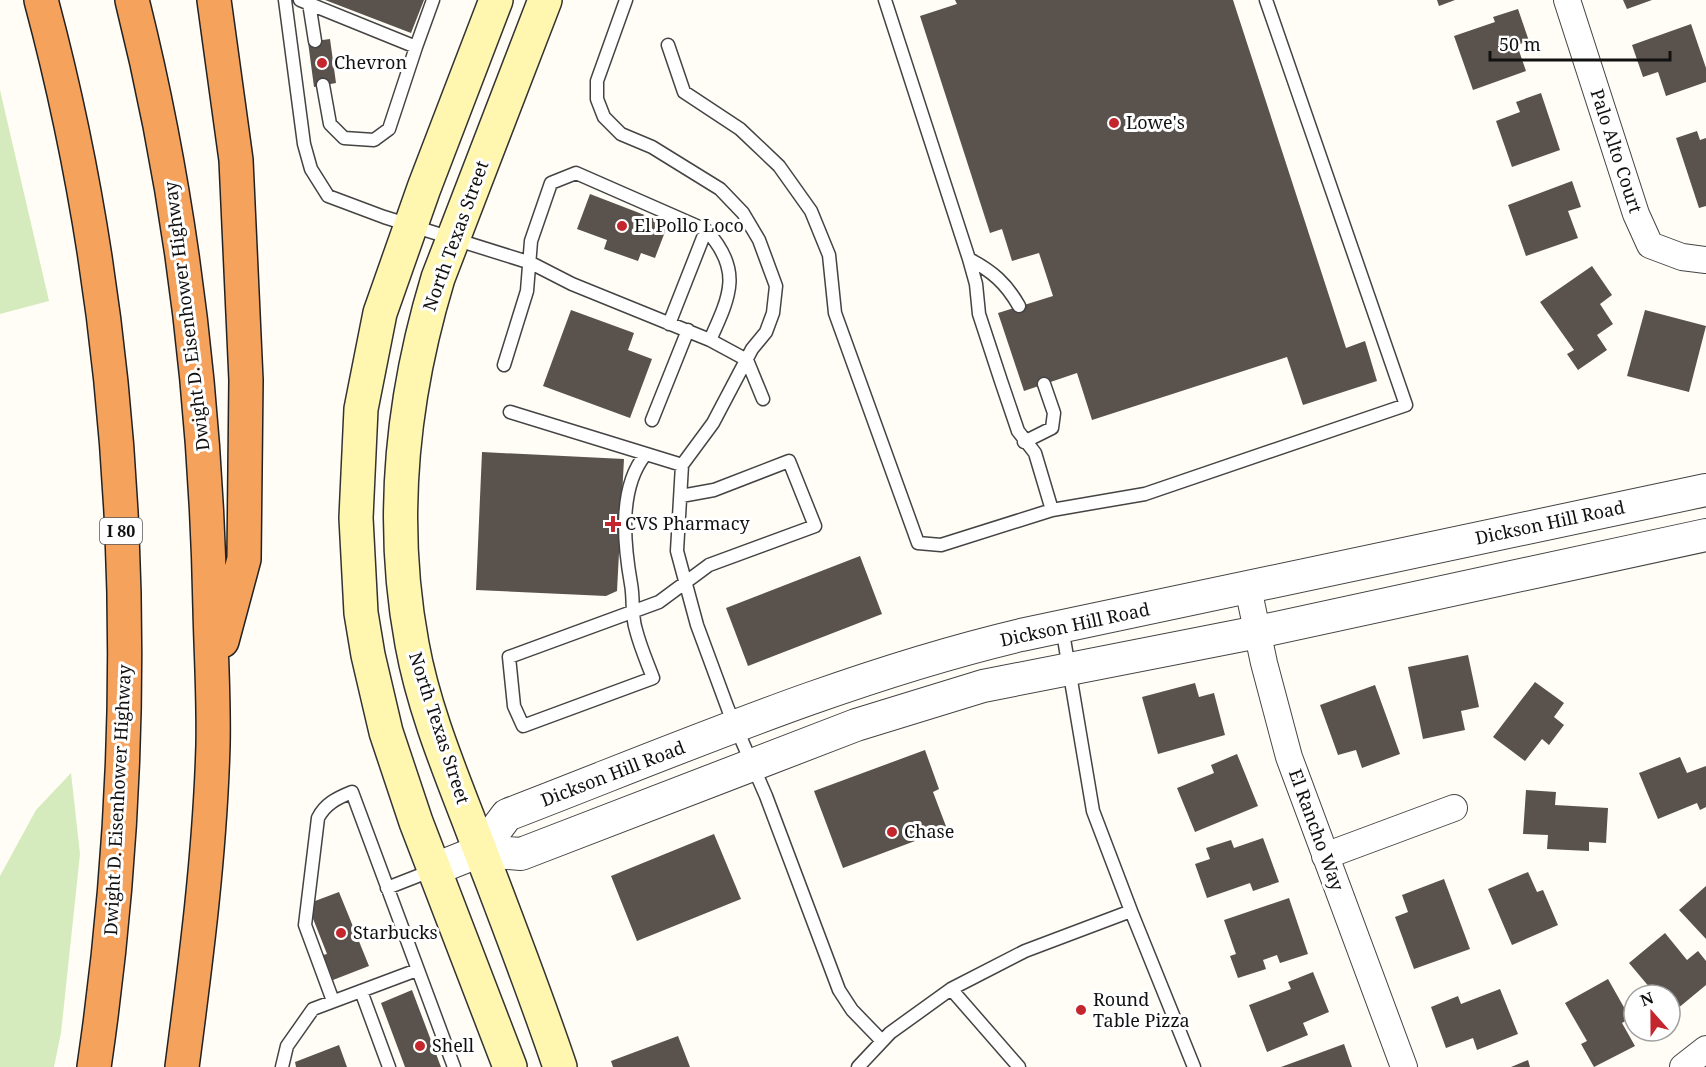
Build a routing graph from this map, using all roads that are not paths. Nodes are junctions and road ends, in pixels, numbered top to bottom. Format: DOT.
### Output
graph roads {
  1 [pos="41,0"];
  2 [pos="132,0"];
  3 [pos="213,0"];
  4 [pos="285,0"];
  5 [pos="433,0"];
  6 [pos="496,0"];
  7 [pos="545,0"];
  8 [pos="626,0"];
  9 [pos="885,0"];
  10 [pos="1266,0"];
  11 [pos="1567,0"];
  12 [pos="304,2"];
  13 [pos="315,41"];
  14 [pos="668,45"];
  15 [pos="416,47"];
  16 [pos="323,85"];
  17 [pos="410,225"];
  18 [pos="706,230"];
  19 [pos="453,240"];
  20 [pos="969,259"];
  21 [pos="1706,260"];
  22 [pos="531,263"];
  23 [pos="1019,306"];
  24 [pos="669,324"];
  25 [pos="688,330"];
  26 [pos="710,340"];
  27 [pos="747,360"];
  28 [pos="504,365"];
  29 [pos="1044,384"];
  30 [pos="763,399"];
  31 [pos="510,412"];
  32 [pos="652,420"];
  33 [pos="1024,441"];
  34 [pos="645,455"];
  35 [pos="682,465"];
  36 [pos="1706,490"];
  37 [pos="681,496"];
  38 [pos="1052,510"];
  39 [pos="1706,535"];
  40 [pos="686,583"];
  41 [pos="1248,588"];
  42 [pos="632,611"];
  43 [pos="1062,626"];
  44 [pos="1258,632"];
  45 [pos="1070,667"];
  46 [pos="212,678"];
  47 [pos="736,727"];
  48 [pos="753,765"];
  49 [pos="1454,808"];
  50 [pos="480,852"];
  51 [pos="1325,856"];
  52 [pos="435,869"];
  53 [pos="387,888"];
  54 [pos="1131,910"];
  55 [pos="417,970"];
  56 [pos="951,989"];
  57 [pos="361,991"];
  58 [pos="333,1001"];
  59 [pos="882,1041"];
  60 [pos="1706,1049"];
  61 [pos="94,1067"];
  62 [pos="182,1067"];
  63 [pos="282,1067"];
  64 [pos="389,1067"];
  65 [pos="454,1067"];
  66 [pos="510,1067"];
  67 [pos="560,1067"];
  68 [pos="858,1067"];
  69 [pos="1019,1067"];
  70 [pos="1194,1067"];
  71 [pos="1404,1067"];
  72 [pos="1683,1067"];
  1 -- 61 [label="highway, Dwight D. Eisenhower Highway / I 80"];
  2 -- 46 [label="highway, Dwight D. Eisenhower Highway"];
  3 -- 46 [label="highway"];
  4 -- 17 [label="lane"];
  5 -- 15 [label="lane"];
  6 -- 17 [label="main road"];
  7 -- 19 [label="main road, North Texas Street"];
  8 -- 27 [label="lane"];
  9 -- 20 [label="lane"];
  10 -- 38 [label="lane"];
  11 -- 21 [label="street, Palo Alto Court"];
  12 -- 13 [label="lane"];
  12 -- 15 [label="lane"];
  14 -- 38 [label="lane"];
  15 -- 16 [label="lane"];
  17 -- 19 [label="lane"];
  17 -- 52 [label="main road"];
  18 -- 22 [label="lane"];
  18 -- 24 [label="lane"];
  18 -- 26 [label="lane"];
  19 -- 22 [label="lane"];
  19 -- 50 [label="main road, North Texas Street"];
  20 -- 23 [label="lane"];
  20 -- 33 [label="lane"];
  22 -- 24 [label="lane"];
  22 -- 28 [label="lane"];
  24 -- 25 [label="lane"];
  25 -- 26 [label="lane"];
  25 -- 32 [label="lane"];
  26 -- 27 [label="lane"];
  27 -- 30 [label="lane"];
  27 -- 35 [label="lane"];
  29 -- 33 [label="lane"];
  31 -- 34 [label="lane"];
  33 -- 38 [label="lane"];
  34 -- 35 [label="lane"];
  34 -- 42 [label="lane"];
  35 -- 37 [label="lane"];
  36 -- 41 [label="street, Dickson Hill Road"];
  37 -- 40 [label="lane"];
  37 -- 40 [label="lane"];
  39 -- 44 [label="street"];
  40 -- 42 [label="lane"];
  40 -- 47 [label="lane"];
  41 -- 43 [label="street, Dickson Hill Road"];
  41 -- 44 [label="street, El Rancho Way"];
  42 -- 42 [label="lane"];
  43 -- 45 [label="lane"];
  43 -- 47 [label="street, Dickson Hill Road"];
  44 -- 45 [label="street"];
  44 -- 51 [label="street, El Rancho Way"];
  45 -- 48 [label="street"];
  45 -- 54 [label="lane"];
  46 -- 62 [label="highway, Dwight D. Eisenhower Highway"];
  47 -- 48 [label="lane"];
  47 -- 50 [label="street, Dickson Hill Road"];
  48 -- 50 [label="street"];
  48 -- 59 [label="lane"];
  49 -- 51 [label="street"];
  50 -- 52 [label="street"];
  50 -- 67 [label="main road, North Texas Street"];
  51 -- 71 [label="street, El Rancho Way"];
  52 -- 53 [label="lane"];
  52 -- 66 [label="main road"];
  53 -- 55 [label="lane"];
  53 -- 58 [label="lane"];
  54 -- 56 [label="lane"];
  54 -- 70 [label="lane"];
  55 -- 57 [label="lane"];
  55 -- 65 [label="lane"];
  56 -- 59 [label="lane"];
  56 -- 69 [label="lane"];
  57 -- 58 [label="lane"];
  57 -- 64 [label="lane"];
  58 -- 63 [label="lane"];
  59 -- 68 [label="lane"];
  60 -- 72 [label="street"];
}
